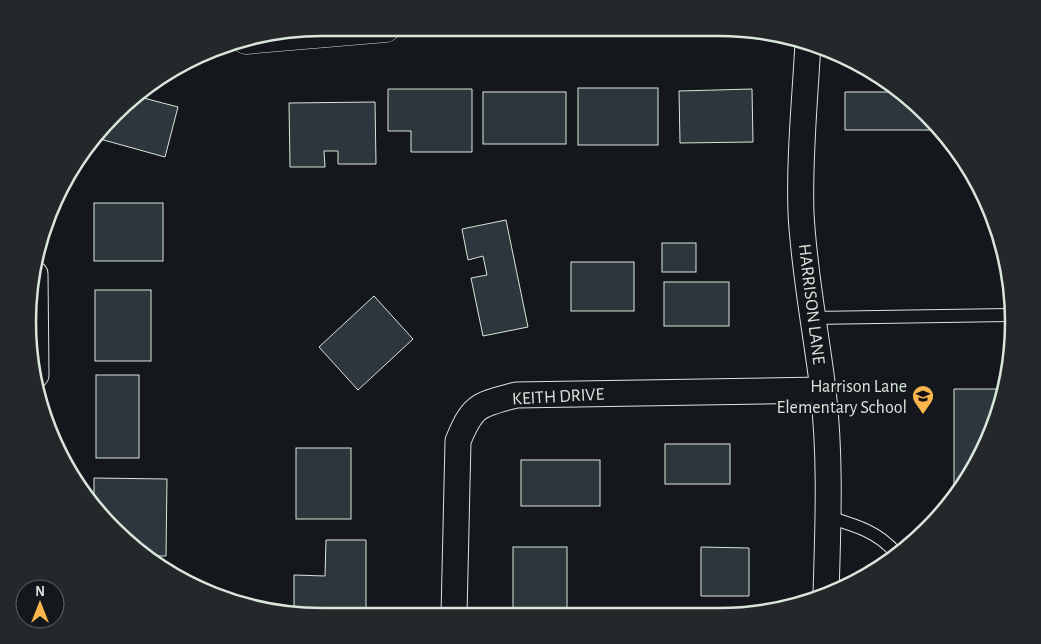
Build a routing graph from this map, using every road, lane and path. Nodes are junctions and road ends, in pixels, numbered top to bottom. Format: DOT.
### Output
graph roads {
  1 [pos="808,50"];
  2 [pos="1005,315"];
  3 [pos="812,318"];
  4 [pos="823,390"];
  5 [pos="828,517"];
  6 [pos="893,549"];
  7 [pos="826,587"];
  8 [pos="454,608"];
  1 -- 3 [label="street, HARRISON LANE"];
  2 -- 3 [label="lane"];
  3 -- 4 [label="street, HARRISON LANE"];
  4 -- 5 [label="street, HARRISON LANE"];
  4 -- 8 [label="street, KEITH DRIVE"];
  5 -- 6 [label="lane"];
  5 -- 7 [label="street, HARRISON LANE"];
}
